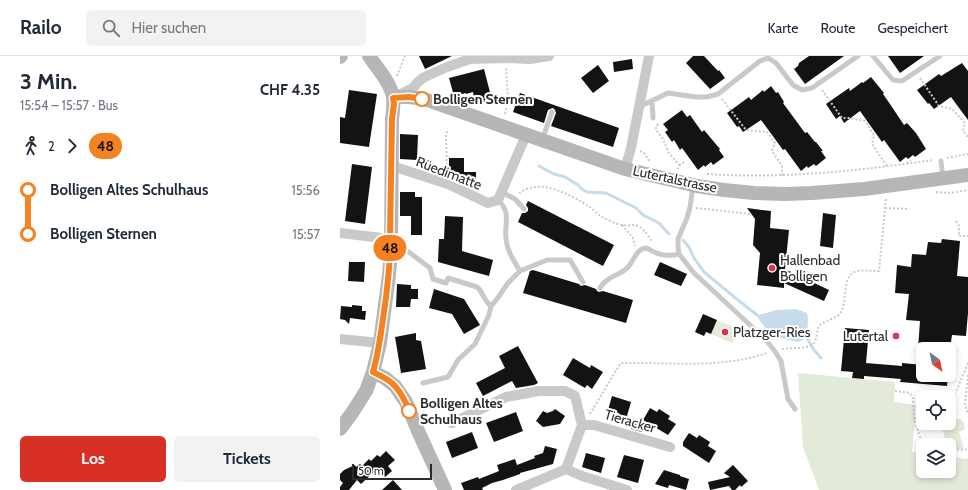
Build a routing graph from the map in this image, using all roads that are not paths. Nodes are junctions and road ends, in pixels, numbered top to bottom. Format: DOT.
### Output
graph roads {
  1 [pos="370,56"];
  2 [pos="549,56"];
  3 [pos="649,56"];
  4 [pos="858,56"];
  5 [pos="874,56"];
  6 [pos="940,56"];
  7 [pos="505,57"];
  8 [pos="471,58"];
  9 [pos="393,98"];
  10 [pos="652,101"];
  11 [pos="639,107"];
  12 [pos="552,112"];
  13 [pos="653,118"];
  14 [pos="526,135"];
  15 [pos="542,140"];
  16 [pos="941,160"];
  17 [pos="392,166"];
  18 [pos="625,168"];
  19 [pos="968,175"];
  20 [pos="943,178"];
  21 [pos="693,186"];
  22 [pos="500,196"];
  23 [pos="524,209"];
  24 [pos="340,233"];
  25 [pos="390,239"];
  26 [pos="679,254"];
  27 [pos="520,271"];
  28 [pos="583,282"];
  29 [pos="600,288"];
  30 [pos="491,306"];
  31 [pos="340,339"];
  32 [pos="380,343"];
  33 [pos="373,372"];
  34 [pos="423,383"];
  35 [pos="795,409"];
  36 [pos="452,423"];
  37 [pos="582,425"];
  38 [pos="340,430"];
  39 [pos="670,447"];
  40 [pos="566,469"];
  41 [pos="445,490"];
  42 [pos="516,490"];
  43 [pos="627,490"];
  1 -- 9 [label="street"];
  2 -- 7 [label="street"];
  3 -- 11 [label="street"];
  4 -- 10 [label="lane"];
  5 -- 6 [label="lane"];
  7 -- 8 [label="street"];
  8 -- 9 [label="street"];
  9 -- 14 [label="street, Lutertalstrasse"];
  9 -- 17 [label="street"];
  10 -- 11 [label="lane"];
  10 -- 13 [label="lane"];
  11 -- 18 [label="street"];
  12 -- 15 [label="lane"];
  14 -- 15 [label="street, Lutertalstrasse"];
  14 -- 22 [label="street"];
  15 -- 18 [label="street, Lutertalstrasse"];
  16 -- 20 [label="lane"];
  17 -- 22 [label="street, Rüedimatte"];
  17 -- 25 [label="street"];
  18 -- 21 [label="street, Lutertalstrasse"];
  19 -- 20 [label="street, Lutertalstrasse"];
  20 -- 21 [label="street, Lutertalstrasse"];
  21 -- 26 [label="lane"];
  22 -- 23 [label="lane"];
  22 -- 27 [label="lane"];
  24 -- 25 [label="street"];
  25 -- 30 [label="lane"];
  25 -- 32 [label="street"];
  26 -- 29 [label="lane"];
  26 -- 35 [label="lane"];
  27 -- 28 [label="lane"];
  27 -- 30 [label="lane"];
  30 -- 34 [label="lane"];
  31 -- 32 [label="street"];
  32 -- 33 [label="street"];
  33 -- 38 [label="street"];
  33 -- 41 [label="street"];
  36 -- 37 [label="street"];
  37 -- 39 [label="street, Tieracker"];
  37 -- 40 [label="street"];
  40 -- 42 [label="street"];
  40 -- 43 [label="street"];
}
